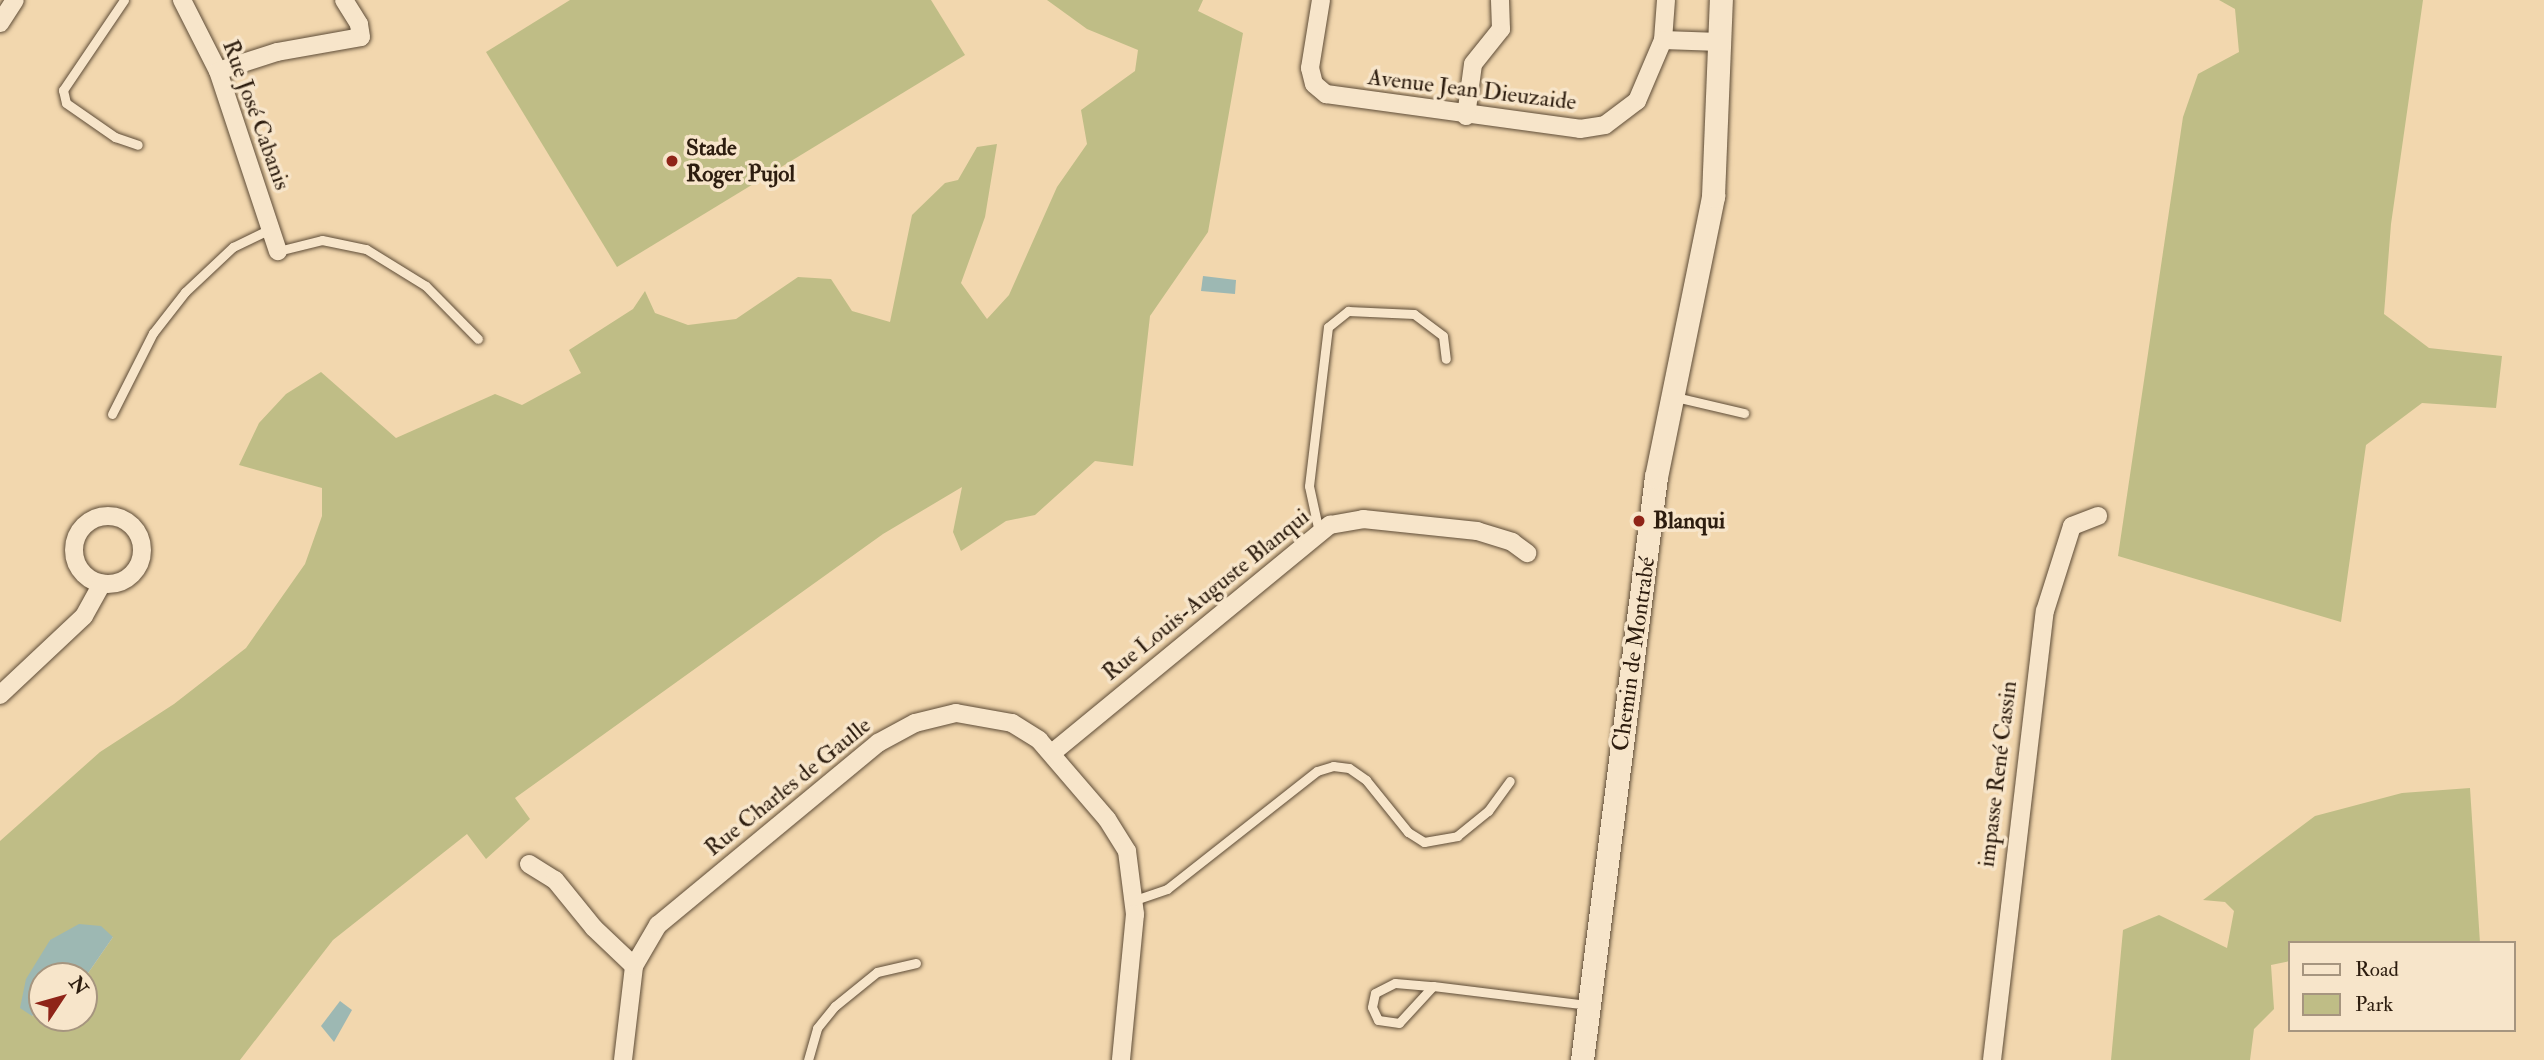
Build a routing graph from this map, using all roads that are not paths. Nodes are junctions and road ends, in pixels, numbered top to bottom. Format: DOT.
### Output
graph roads {
  1 [pos="15,0"];
  2 [pos="124,0"];
  3 [pos="181,0"];
  4 [pos="344,0"];
  5 [pos="1321,0"];
  6 [pos="1500,0"];
  7 [pos="1666,0"];
  8 [pos="1721,0"];
  9 [pos="0,23"];
  10 [pos="1662,40"];
  11 [pos="1720,42"];
  12 [pos="218,71"];
  13 [pos="1466,116"];
  14 [pos="138,145"];
  15 [pos="270,229"];
  16 [pos="278,250"];
  17 [pos="478,339"];
  18 [pos="1446,359"];
  19 [pos="1675,397"];
  20 [pos="1744,413"];
  21 [pos="112,414"];
  22 [pos="2098,516"];
  23 [pos="1320,532"];
  24 [pos="1527,553"];
  25 [pos="102,584"];
  26 [pos="0,695"];
  27 [pos="1052,753"];
  28 [pos="1510,781"];
  29 [pos="529,864"];
  30 [pos="1135,900"];
  31 [pos="916,963"];
  32 [pos="634,965"];
  33 [pos="1433,986"];
  34 [pos="1587,1005"];
  35 [pos="623,1060"];
  36 [pos="808,1060"];
  37 [pos="1121,1060"];
  38 [pos="1582,1060"];
  39 [pos="1992,1060"];
  1 -- 9 [label="street"];
  2 -- 14 [label="lane"];
  3 -- 12 [label="street, Rue José Cabanis"];
  4 -- 12 [label="street"];
  5 -- 13 [label="street, Avenue Jean Dieuzaide"];
  6 -- 13 [label="street"];
  7 -- 10 [label="street, Avenue Jean Dieuzaide"];
  8 -- 11 [label="street, Chemin de Montrabé"];
  10 -- 11 [label="street"];
  10 -- 13 [label="street, Avenue Jean Dieuzaide"];
  11 -- 19 [label="street, Chemin de Montrabé"];
  12 -- 15 [label="street, Rue José Cabanis"];
  15 -- 16 [label="street, Rue José Cabanis"];
  15 -- 21 [label="lane"];
  16 -- 17 [label="lane"];
  18 -- 23 [label="lane"];
  19 -- 20 [label="lane"];
  19 -- 34 [label="street, Chemin de Montrabé"];
  22 -- 39 [label="street, impasse René Cassin"];
  23 -- 24 [label="street, Rue Louis-Auguste Blanqui"];
  23 -- 27 [label="street, Rue Louis-Auguste Blanqui"];
  25 -- 26 [label="street"];
  27 -- 30 [label="street, Rue Charles de Gaulle"];
  27 -- 32 [label="street, Rue Charles de Gaulle"];
  28 -- 30 [label="lane"];
  29 -- 32 [label="street"];
  30 -- 37 [label="street, Rue Charles de Gaulle"];
  31 -- 36 [label="lane"];
  32 -- 35 [label="street, Rue Charles de Gaulle"];
  33 -- 33 [label="lane"];
  33 -- 34 [label="lane"];
  34 -- 38 [label="street, Chemin de Montrabé"];
}
